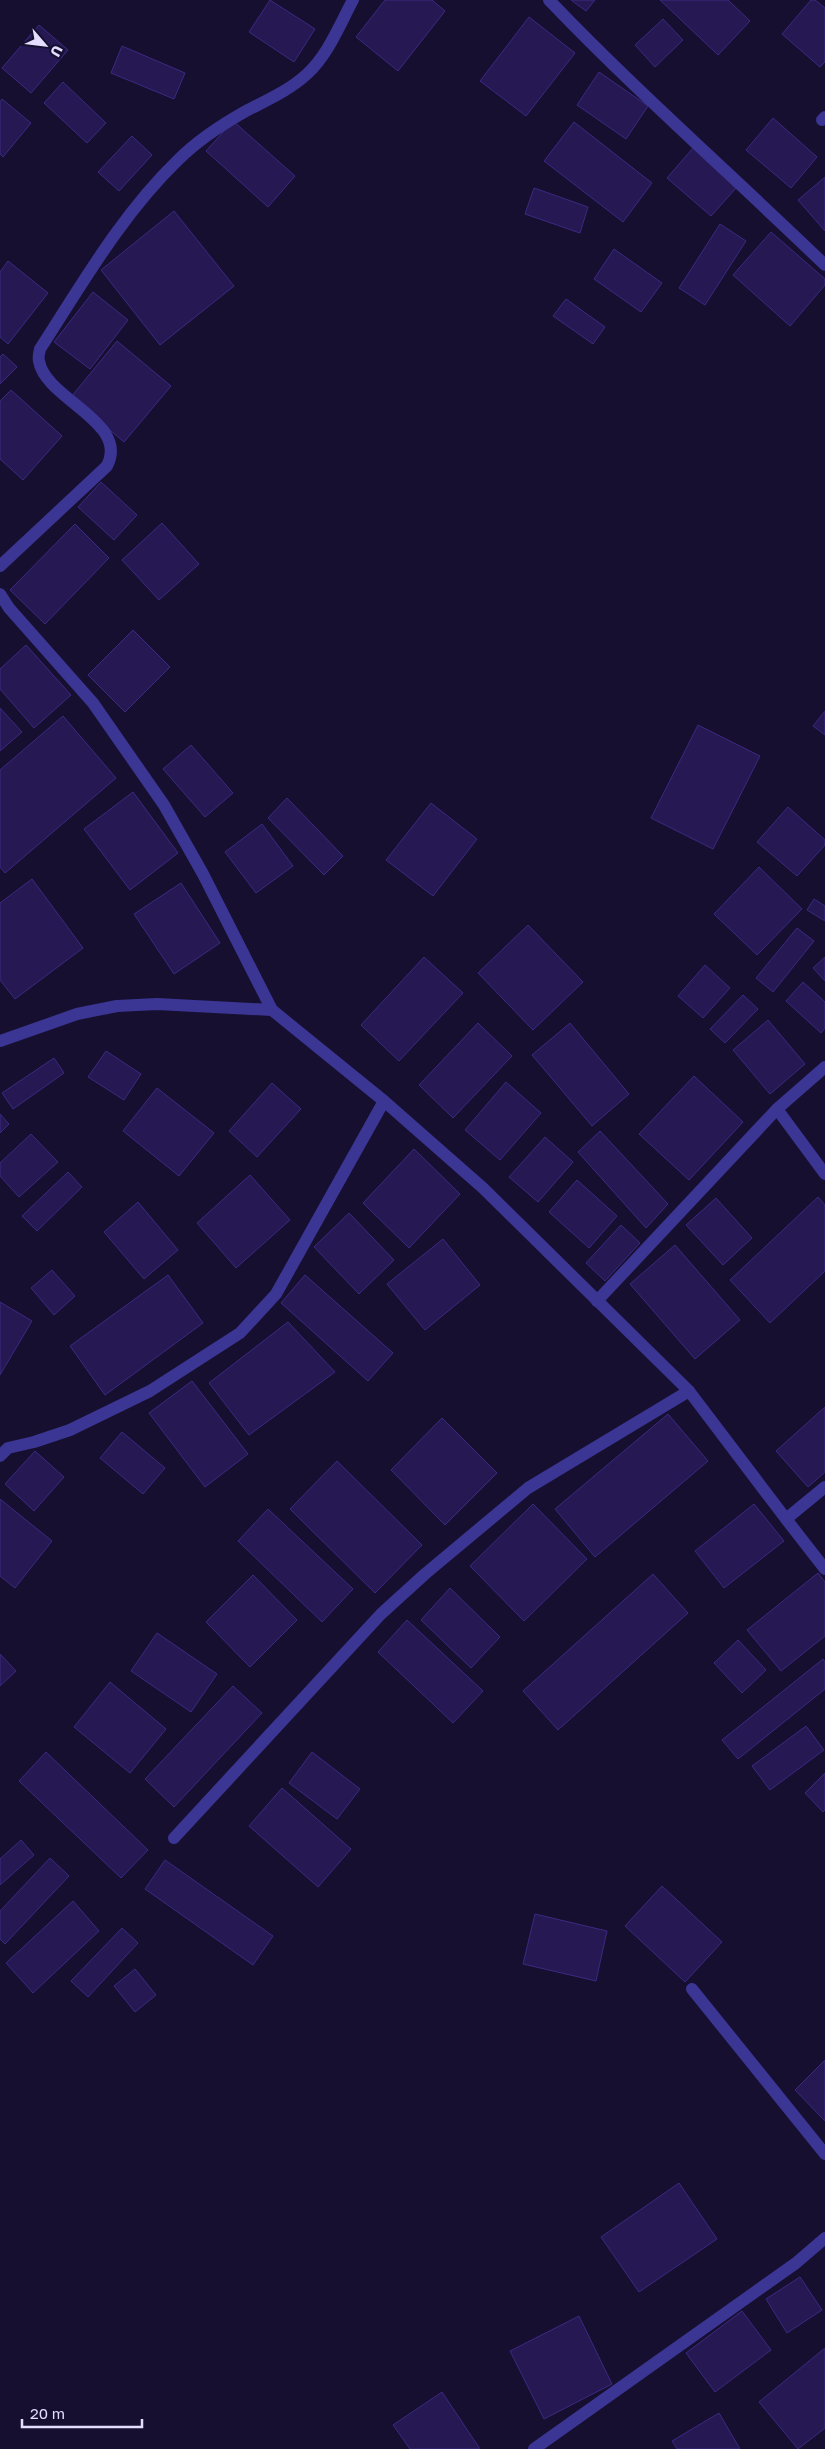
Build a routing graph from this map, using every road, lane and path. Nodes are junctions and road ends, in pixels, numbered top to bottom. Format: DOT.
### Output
graph roads {
  1 [pos="353,0"];
  2 [pos="549,0"];
  3 [pos="825,265"];
  4 [pos="0,566"];
  5 [pos="0,594"];
  6 [pos="272,1010"];
  7 [pos="0,1041"];
  8 [pos="825,1067"];
  9 [pos="384,1101"];
  10 [pos="777,1109"];
  11 [pos="825,1174"];
  12 [pos="597,1301"];
  13 [pos="689,1391"];
  14 [pos="3,1449"];
  15 [pos="825,1487"];
  16 [pos="786,1519"];
  17 [pos="825,1568"];
  18 [pos="174,1838"];
  19 [pos="692,1989"];
  20 [pos="825,2154"];
  21 [pos="825,2238"];
  22 [pos="534,2449"];
  1 -- 4 [label="street"];
  2 -- 3 [label="street"];
  5 -- 6 [label="street"];
  6 -- 7 [label="street"];
  6 -- 9 [label="street"];
  8 -- 10 [label="street"];
  9 -- 12 [label="street"];
  9 -- 14 [label="street"];
  10 -- 11 [label="street"];
  10 -- 12 [label="street"];
  12 -- 13 [label="street"];
  13 -- 16 [label="street"];
  13 -- 18 [label="street"];
  15 -- 16 [label="street"];
  16 -- 17 [label="street"];
  19 -- 20 [label="street"];
  21 -- 22 [label="street"];
}
